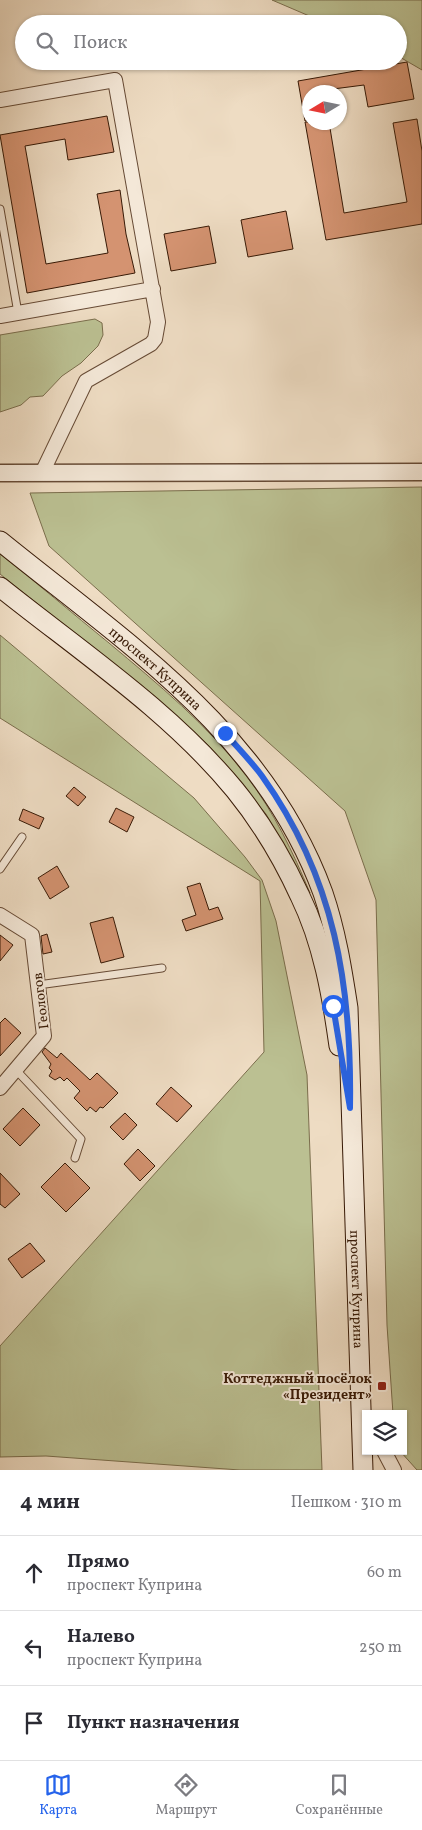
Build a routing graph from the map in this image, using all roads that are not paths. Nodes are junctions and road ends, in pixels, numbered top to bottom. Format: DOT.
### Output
graph roads {
  1 [pos="0,100"];
  2 [pos="0,209"];
  3 [pos="153,289"];
  4 [pos="18,313"];
  5 [pos="0,314"];
  6 [pos="422,472"];
  7 [pos="0,473"];
  8 [pos="42,473"];
  9 [pos="0,541"];
  10 [pos="0,587"];
  11 [pos="22,837"];
  12 [pos="0,869"];
  13 [pos="0,915"];
  14 [pos="162,968"];
  15 [pos="38,985"];
  16 [pos="16,1070"];
  17 [pos="0,1088"];
  18 [pos="350,1108"];
  19 [pos="75,1158"];
  20 [pos="364,1410"];
  21 [pos="363,1455"];
  22 [pos="386,1455"];
  23 [pos="363,1470"];
  24 [pos="394,1470"];
  1 -- 3 [label="street"];
  2 -- 4 [label="lane"];
  3 -- 4 [label="street"];
  3 -- 8 [label="street"];
  4 -- 5 [label="street"];
  6 -- 8 [label="street"];
  7 -- 8 [label="street"];
  9 -- 18 [label="main road, проспект Куприна"];
  10 -- 18 [label="main road, проспект Куприна"];
  11 -- 12 [label="lane"];
  13 -- 15 [label="street, Геологов"];
  14 -- 15 [label="lane"];
  15 -- 16 [label="street, Геологов"];
  16 -- 17 [label="street, Геологов"];
  16 -- 19 [label="lane"];
  18 -- 20 [label="main road, проспект Куприна"];
  21 -- 23 [label="main road, проспект Куприна"];
  22 -- 24 [label="street"];
}
